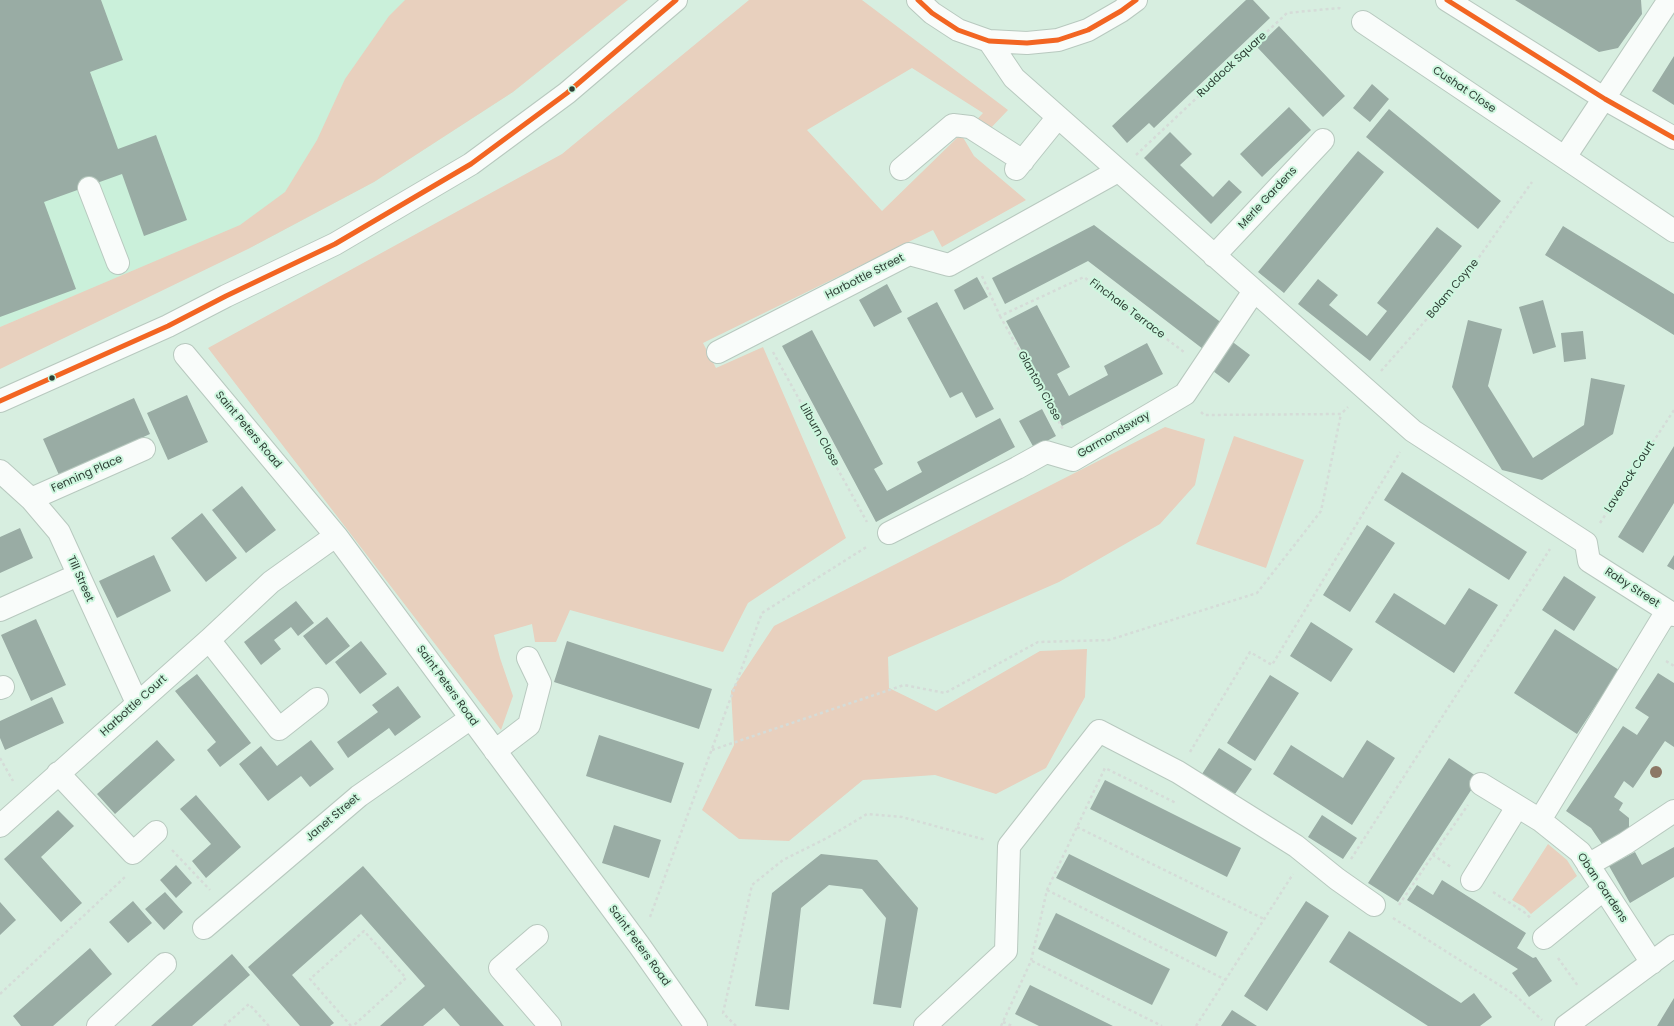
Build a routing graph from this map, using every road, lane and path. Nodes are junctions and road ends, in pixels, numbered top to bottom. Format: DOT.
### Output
graph roads {
  1 [pos="676,0"];
  2 [pos="918,0"];
  3 [pos="1136,0"];
  4 [pos="1447,0"];
  5 [pos="1670,0"];
  6 [pos="1363,22"];
  7 [pos="989,41"];
  8 [pos="1605,99"];
  9 [pos="1058,117"];
  10 [pos="1674,138"];
  11 [pos="1323,140"];
  12 [pos="1565,157"];
  13 [pos="901,169"];
  14 [pos="1118,171"];
  15 [pos="1532,182"];
  16 [pos="89,188"];
  17 [pos="1674,230"];
  18 [pos="971,253"];
  19 [pos="1214,256"];
  20 [pos="118,263"];
  21 [pos="1254,291"];
  22 [pos="1000,316"];
  23 [pos="761,330"];
  24 [pos="718,352"];
  25 [pos="185,355"];
  26 [pos="1204,366"];
  27 [pos="1365,389"];
  28 [pos="1185,394"];
  29 [pos="0,401"];
  30 [pos="1674,410"];
  31 [pos="1341,414"];
  32 [pos="1413,431"];
  33 [pos="144,449"];
  34 [pos="1078,456"];
  35 [pos="0,472"];
  36 [pos="31,499"];
  37 [pos="1563,529"];
  38 [pos="883,537"];
  39 [pos="327,542"];
  40 [pos="1588,552"];
  41 [pos="78,575"];
  42 [pos="0,610"];
  43 [pos="1671,613"];
  44 [pos="209,640"];
  45 [pos="528,658"];
  46 [pos="317,699"];
  47 [pos="138,703"];
  48 [pos="471,718"];
  49 [pos="712,750"];
  50 [pos="495,751"];
  51 [pos="1178,772"];
  52 [pos="58,773"];
  53 [pos="1481,784"];
  54 [pos="1178,804"];
  55 [pos="1517,806"];
  56 [pos="1674,811"];
  57 [pos="1540,820"];
  58 [pos="0,826"];
  59 [pos="1077,827"];
  60 [pos="156,832"];
  61 [pos="1010,846"];
  62 [pos="133,853"];
  63 [pos="1433,856"];
  64 [pos="1588,865"];
  65 [pos="1295,870"];
  66 [pos="1337,880"];
  67 [pos="1472,880"];
  68 [pos="1604,889"];
  69 [pos="1047,890"];
  70 [pos="1374,904"];
  71 [pos="226,908"];
  72 [pos="1264,919"];
  73 [pos="204,928"];
  74 [pos="538,936"];
  75 [pos="1544,938"];
  76 [pos="639,945"];
  77 [pos="1674,946"];
  78 [pos="1031,961"];
  79 [pos="1652,963"];
  80 [pos="165,964"];
  81 [pos="1226,980"];
  82 [pos="1582,992"];
  83 [pos="0,994"];
  84 [pos="1543,1021"];
  85 [pos="1003,1022"];
  86 [pos="98,1026"];
  87 [pos="224,1026"];
  88 [pos="269,1026"];
  89 [pos="352,1026"];
  90 [pos="550,1026"];
  91 [pos="696,1026"];
  92 [pos="736,1026"];
  93 [pos="925,1026"];
  94 [pos="1001,1026"];
  95 [pos="1012,1026"];
  96 [pos="1162,1026"];
  97 [pos="1196,1026"];
  98 [pos="1566,1026"];
  1 -- 29 [label="street"];
  2 -- 7 [label="street"];
  3 -- 7 [label="street"];
  4 -- 8 [label="street"];
  5 -- 8 [label="street"];
  6 -- 12 [label="street, Cushat Close"];
  6 -- 14 [label="path, Ruddock Square"];
  7 -- 9 [label="street, Raby Street"];
  8 -- 10 [label="street"];
  8 -- 12 [label="street"];
  9 -- 13 [label="street"];
  9 -- 14 [label="street, Raby Street"];
  11 -- 19 [label="street, Merle Gardens"];
  12 -- 17 [label="street, Cushat Close"];
  14 -- 18 [label="street, Harbottle Street"];
  14 -- 19 [label="street, Raby Street"];
  15 -- 27 [label="path, Bolam Coyne"];
  16 -- 20 [label="street"];
  18 -- 22 [label="path"];
  18 -- 23 [label="street, Harbottle Street"];
  19 -- 21 [label="street, Raby Street"];
  21 -- 26 [label="street, Garmondsway"];
  21 -- 27 [label="street, Raby Street"];
  22 -- 26 [label="path, Finchale Terrace"];
  22 -- 34 [label="path, Glanton Close"];
  23 -- 24 [label="street, Harbottle Street"];
  23 -- 38 [label="path, Lilburn Close"];
  25 -- 48 [label="street, Saint Peters Road"];
  26 -- 28 [label="street, Garmondsway"];
  27 -- 31 [label="path, Bolam Coyne"];
  27 -- 32 [label="street, Raby Street"];
  28 -- 31 [label="path"];
  28 -- 34 [label="street, Garmondsway"];
  30 -- 40 [label="path, Laverock Court"];
  31 -- 49 [label="path"];
  32 -- 37 [label="street, Raby Street"];
  32 -- 51 [label="path"];
  33 -- 36 [label="street, Fenning Place"];
  34 -- 38 [label="street, Garmondsway"];
  35 -- 36 [label="street, Till Street"];
  36 -- 41 [label="street, Till Street"];
  37 -- 40 [label="street, Raby Street"];
  37 -- 66 [label="path"];
  38 -- 49 [label="path"];
  39 -- 44 [label="street, Harbottle Court"];
  40 -- 43 [label="street, Raby Street"];
  41 -- 42 [label="street"];
  41 -- 47 [label="street, Till Street"];
  43 -- 57 [label="street"];
  44 -- 46 [label="street"];
  44 -- 47 [label="street, Harbottle Court"];
  45 -- 50 [label="street"];
  47 -- 52 [label="street, Harbottle Court"];
  48 -- 50 [label="street, Saint Peters Road"];
  48 -- 71 [label="street, Janet Street"];
  49 -- 76 [label="path"];
  50 -- 76 [label="street, Saint Peters Road"];
  51 -- 61 [label="street"];
  51 -- 66 [label="street"];
  52 -- 58 [label="street, Harbottle Court"];
  52 -- 62 [label="street"];
  53 -- 55 [label="street, Oban Gardens"];
  53 -- 63 [label="path"];
  54 -- 59 [label="path"];
  55 -- 57 [label="street, Oban Gardens"];
  55 -- 67 [label="street"];
  56 -- 64 [label="street"];
  57 -- 64 [label="street, Oban Gardens"];
  59 -- 69 [label="path"];
  59 -- 72 [label="path"];
  60 -- 62 [label="street"];
  60 -- 71 [label="path"];
  61 -- 92 [label="path"];
  61 -- 93 [label="street"];
  62 -- 83 [label="path"];
  63 -- 67 [label="path"];
  63 -- 84 [label="path"];
  64 -- 68 [label="street, Oban Gardens"];
  65 -- 72 [label="path"];
  66 -- 70 [label="street"];
  67 -- 75 [label="path"];
  68 -- 75 [label="street"];
  68 -- 79 [label="street, Oban Gardens"];
  69 -- 78 [label="path"];
  69 -- 81 [label="path"];
  71 -- 73 [label="street, Janet Street"];
  72 -- 81 [label="path"];
  74 -- 90 [label="street"];
  75 -- 82 [label="path"];
  76 -- 91 [label="street, Saint Peters Road"];
  77 -- 79 [label="street"];
  78 -- 85 [label="path"];
  78 -- 96 [label="path"];
  79 -- 98 [label="street"];
  80 -- 86 [label="street"];
  81 -- 97 [label="path"];
  85 -- 94 [label="path"];
  85 -- 95 [label="path"];
  87 -- 88 [label="path"];
  89 -- 89 [label="path"];
}
